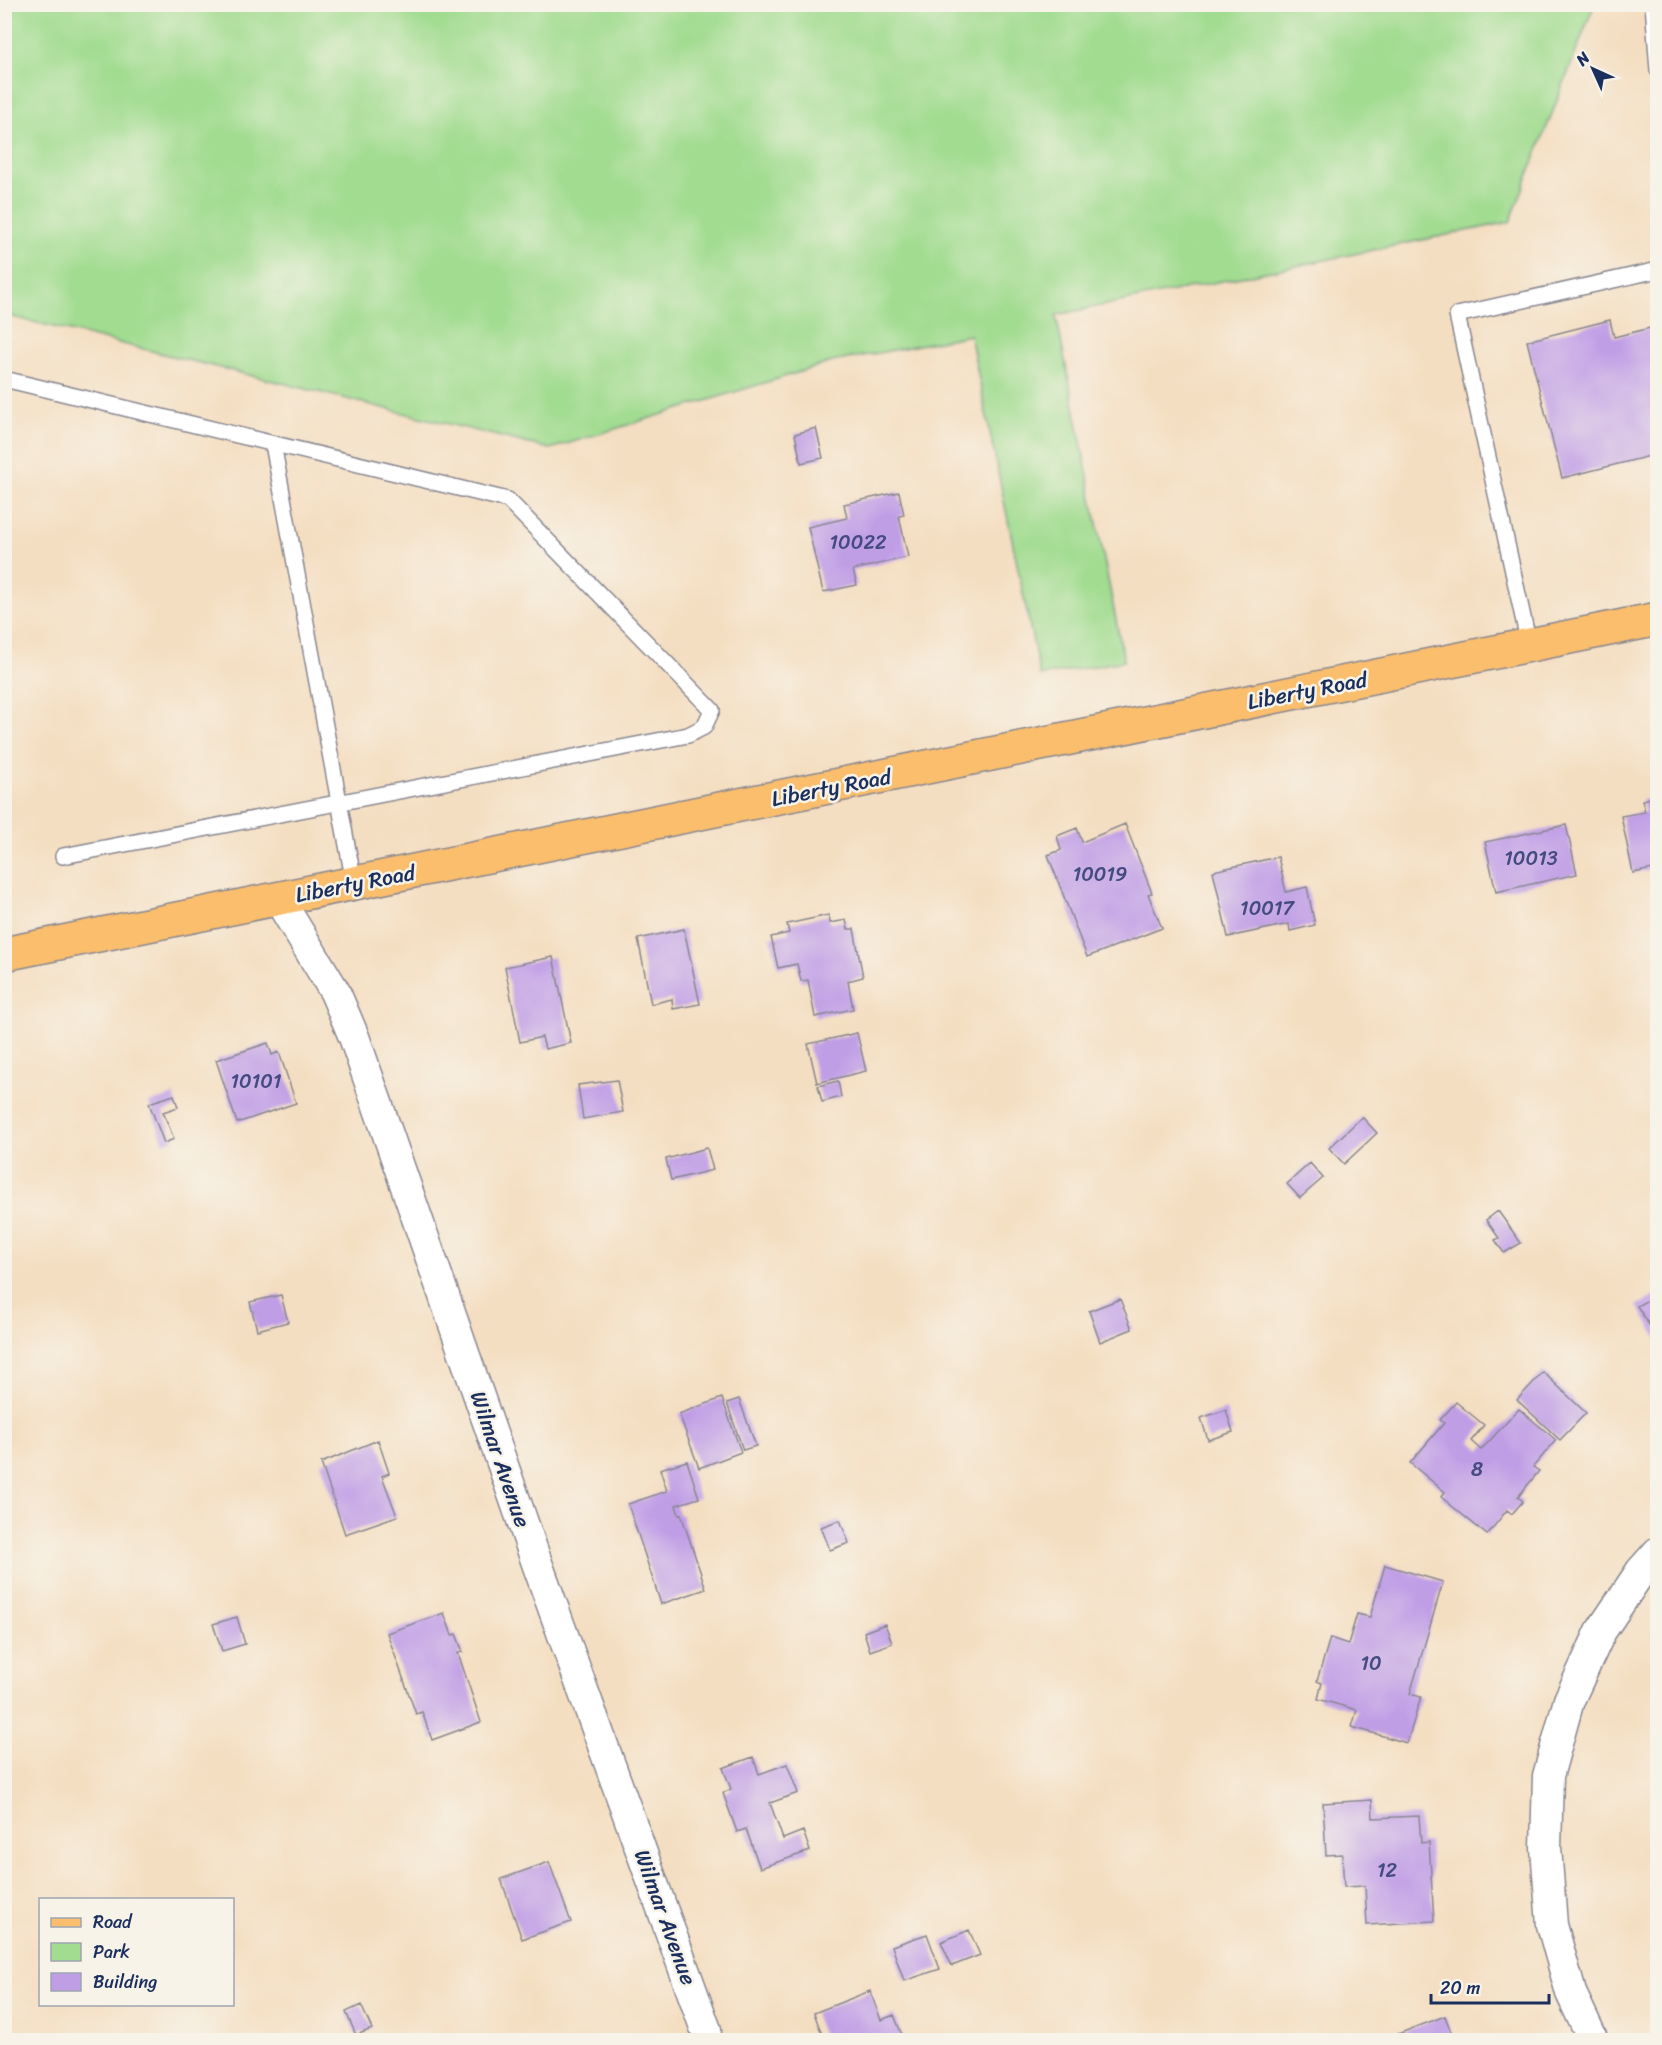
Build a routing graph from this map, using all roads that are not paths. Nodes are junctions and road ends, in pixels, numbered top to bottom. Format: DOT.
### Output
graph roads {
  1 [pos="1653,4"];
  2 [pos="1658,70"];
  3 [pos="1658,270"];
  4 [pos="4,379"];
  5 [pos="273,444"];
  6 [pos="1658,620"];
  7 [pos="1529,645"];
  8 [pos="339,803"];
  9 [pos="63,855"];
  10 [pos="354,883"];
  11 [pos="278,898"];
  12 [pos="4,954"];
  13 [pos="1658,1552"];
  14 [pos="706,2030"];
  15 [pos="1593,2040"];
  1 -- 2 [label="lane"];
  3 -- 7 [label="lane"];
  4 -- 5 [label="lane"];
  5 -- 8 [label="lane"];
  5 -- 8 [label="lane"];
  6 -- 7 [label="main road, Liberty Road"];
  7 -- 10 [label="main road, Liberty Road"];
  8 -- 9 [label="lane"];
  8 -- 10 [label="lane"];
  10 -- 11 [label="main road, Liberty Road"];
  11 -- 12 [label="main road, Liberty Road"];
  11 -- 14 [label="street, Wilmar Avenue"];
  13 -- 15 [label="street"];
}
